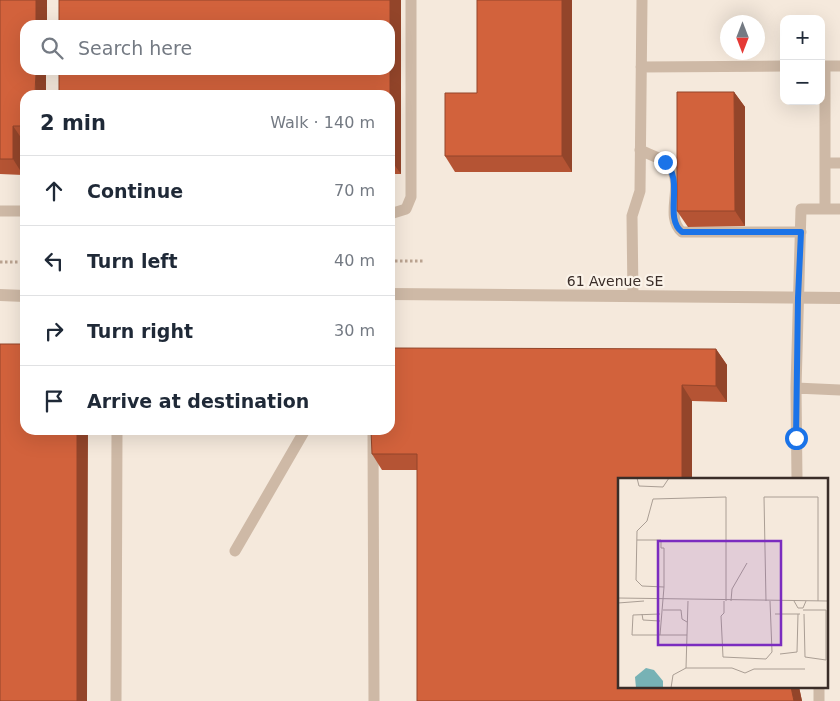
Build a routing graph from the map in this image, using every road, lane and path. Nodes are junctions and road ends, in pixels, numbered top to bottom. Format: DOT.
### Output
graph roads {
  1 [pos="411,0"];
  2 [pos="642,0"];
  3 [pos="780,66"];
  4 [pos="825,66"];
  5 [pos="840,66"];
  6 [pos="641,67"];
  7 [pos="824,105"];
  8 [pos="640,150"];
  9 [pos="825,163"];
  10 [pos="840,163"];
  11 [pos="825,209"];
  12 [pos="840,209"];
  13 [pos="0,211"];
  14 [pos="20,211"];
  15 [pos="395,212"];
  16 [pos="801,232"];
  17 [pos="395,261"];
  18 [pos="423,261"];
  19 [pos="0,262"];
  20 [pos="20,262"];
  21 [pos="395,294"];
  22 [pos="0,295"];
  23 [pos="20,296"];
  24 [pos="633,296"];
  25 [pos="798,298"];
  26 [pos="840,298"];
  27 [pos="796,388"];
  28 [pos="840,390"];
  29 [pos="117,435"];
  30 [pos="302,435"];
  31 [pos="373,435"];
  32 [pos="797,478"];
  33 [pos="235,551"];
  34 [pos="819,688"];
  35 [pos="116,701"];
  36 [pos="374,701"];
  37 [pos="819,701"];
  1 -- 15 [label="lane"];
  2 -- 6 [label="lane"];
  3 -- 6 [label="lane"];
  4 -- 5 [label="lane"];
  6 -- 8 [label="lane"];
  7 -- 9 [label="lane"];
  8 -- 16 [label="lane"];
  8 -- 24 [label="lane"];
  9 -- 10 [label="lane"];
  9 -- 11 [label="lane"];
  11 -- 12 [label="lane"];
  11 -- 16 [label="lane"];
  13 -- 14 [label="lane"];
  16 -- 25 [label="lane"];
  17 -- 18 [label="path"];
  19 -- 20 [label="path"];
  21 -- 24 [label="street, 61 Avenue SE"];
  22 -- 23 [label="street"];
  24 -- 25 [label="street, 61 Avenue SE"];
  25 -- 26 [label="street, 61 Avenue SE"];
  25 -- 27 [label="lane"];
  27 -- 28 [label="lane"];
  27 -- 32 [label="lane"];
  29 -- 35 [label="lane"];
  30 -- 33 [label="lane"];
  31 -- 36 [label="lane"];
  34 -- 37 [label="lane"];
}
